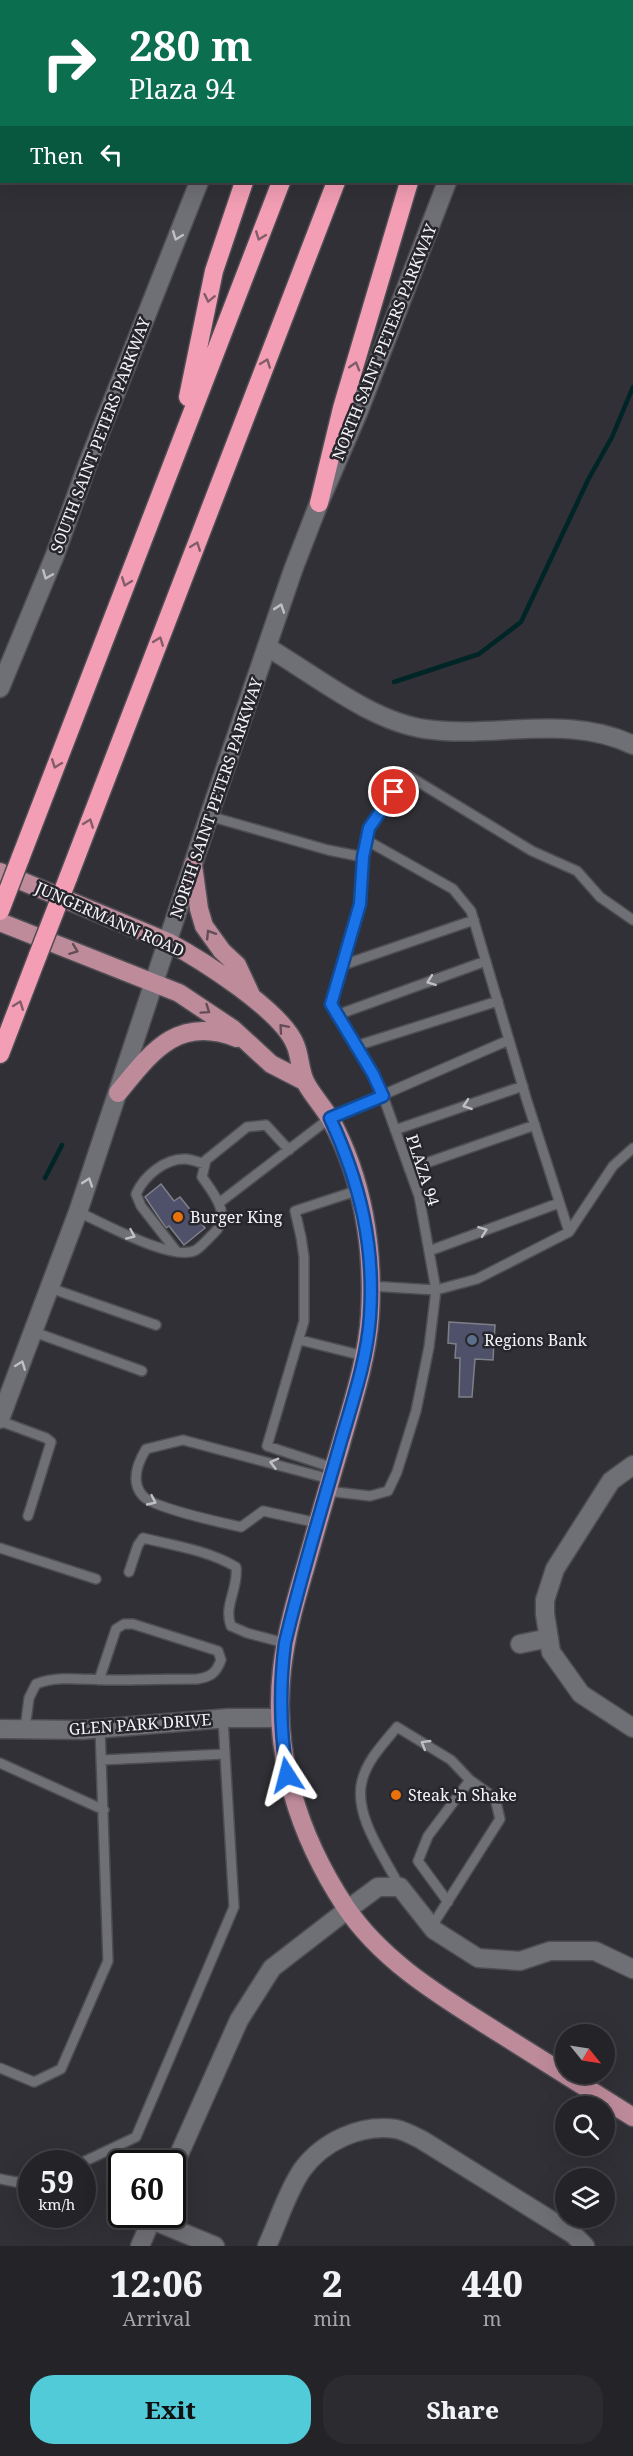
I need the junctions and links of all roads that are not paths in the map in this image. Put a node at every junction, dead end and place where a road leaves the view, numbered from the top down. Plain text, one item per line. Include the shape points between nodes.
1 (199, 183) edge
2 (244, 183) edge
3 (281, 183) edge
4 (336, 183) edge
5 (409, 183) edge
6 (447, 183) edge
7 (177, 449) junction
8 (319, 503) junction
9 (267, 647) junction
10 (0, 688) edge
11 (633, 745) edge
12 (209, 816) junction
13 (366, 840) junction
14 (363, 857) junction
15 (193, 865) junction
16 (0, 872) edge
17 (0, 911) edge
18 (474, 920) junction
19 (633, 920) edge
20 (0, 922) edge
21 (168, 942) junction
22 (486, 961) junction
23 (343, 965) junction
24 (154, 982) junction
25 (253, 999) junction
26 (498, 1000) junction
27 (337, 1015) junction
28 (509, 1041) junction
29 (248, 1042) junction
30 (356, 1046) junction
31 (0, 1054) edge
32 (304, 1081) junction
33 (523, 1086) junction
34 (118, 1093) junction
35 (383, 1096) junction
36 (330, 1118) junction
37 (535, 1125) junction
38 (395, 1130) junction
39 (633, 1148) edge
40 (289, 1150) junction
41 (206, 1164) junction
42 (409, 1169) junction
43 (359, 1190) junction
44 (219, 1203) junction
45 (560, 1203) junction
46 (78, 1212) junction
47 (569, 1232) junction
48 (429, 1251) junction
49 (177, 1252) junction
50 (370, 1286) junction
51 (50, 1288) junction
52 (436, 1290) junction
53 (156, 1325) dead end
54 (34, 1332) junction
55 (300, 1340) junction
56 (364, 1356) junction
57 (142, 1371) dead end
58 (0, 1420) edge
59 (633, 1465) edge
60 (330, 1479) junction
61 (28, 1516) dead end
62 (318, 1523) junction
63 (0, 1548) edge
64 (129, 1572) dead end
65 (96, 1579) dead end
66 (549, 1638) junction
67 (285, 1643) junction
68 (520, 1644) dead end
69 (99, 1680) junction
70 (223, 1718) junction
71 (280, 1718) junction
72 (100, 1728) junction
73 (633, 1728) edge
74 (0, 1729) edge
75 (25, 1729) junction
76 (225, 1755) junction
77 (102, 1760) junction
78 (0, 1763) edge
79 (470, 1780) junction
80 (104, 1810) junction
81 (400, 1887) junction
82 (448, 1902) junction
83 (348, 1910) junction
84 (432, 1926) junction
85 (633, 1969) edge
86 (0, 2068) edge
87 (633, 2117) edge
88 (181, 2150) edge
89 (96, 2156) edge
90 (0, 2180) edge
91 (18, 2182) edge
92 (148, 2228) edge
93 (177, 2228) edge
94 (140, 2246) edge
95 (215, 2246) edge
96 (267, 2246) edge
97 (585, 2246) edge

1 -> 10 street, SOUTH SAINT PETERS PARKWAY
2 -> 7 highway via 214,271
3 -> 7 highway
31 -> 4 highway, bridge
8 -> 5 highway via 342,408
6 - 8 street, NORTH SAINT PETERS PARKWAY
7 -> 17 highway, bridge
9 -> 8 street, NORTH SAINT PETERS PARKWAY
9 - 11 street via 390,720 424,729 464,731 585,729
9 - 12 street, NORTH SAINT PETERS PARKWAY
12 - 14 lane
12 - 15 street, NORTH SAINT PETERS PARKWAY
13 - 14 lane, PLAZA 94
13 - 18 lane via 453,889
13 - 19 lane, PLAZA 94 via 369,828 407,775 532,851 577,871 600,897
14 - 23 lane, PLAZA 94 via 360,904
15 - 21 street, NORTH SAINT PETERS PARKWAY
25 -> 15 main road via 237,965 204,926
16 - 21 main road, JUNGERMANN ROAD
18 - 22 lane
18 - 23 lane
20 -> 24 main road, JUNGERMANN ROAD
21 - 24 street, NORTH SAINT PETERS PARKWAY
21 - 25 main road, JUNGERMANN ROAD via 223,975
22 - 26 lane
22 -> 27 lane
23 - 27 lane, PLAZA 94 via 331,1004
24 -> 29 main road, JUNGERMANN ROAD via 207,1010
24 - 34 street, NORTH SAINT PETERS PARKWAY
32 -> 25 main road, JUNGERMANN ROAD via 295,1042
26 - 28 lane
26 - 30 lane
27 - 30 lane, PLAZA 94
28 - 33 lane
28 - 35 lane
29 - 32 main road, JUNGERMANN ROAD via 271,1064
29 - 34 main road via 222,1032 186,1032 155,1050
30 - 35 lane, PLAZA 94
32 - 36 main road, JUNGERMANN ROAD
33 - 37 lane
33 -> 38 lane
46 -> 34 street, NORTH SAINT PETERS PARKWAY
35 - 36 lane
35 - 38 lane, PLAZA 94
36 - 40 lane
36 - 43 main road, JUNGERMANN ROAD
37 - 42 lane
37 - 45 lane
38 - 42 lane, PLAZA 94
39 - 47 lane via 613,1166
40 - 41 lane via 266,1125 247,1127
40 - 44 lane
41 - 44 lane via 202,1177
41 - 49 lane via 185,1159 171,1162 148,1175 136,1194
42 - 48 lane, PLAZA 94 via 419,1196
43 - 50 main road, JUNGERMANN ROAD
43 - 55 lane via 295,1211 302,1236 305,1275
44 - 49 lane via 222,1221 217,1230 195,1250
45 - 47 lane
48 -> 45 lane
46 -> 49 lane
46 - 51 street, NORTH SAINT PETERS PARKWAY
47 - 52 lane via 477,1279
48 - 52 lane, PLAZA 94
50 - 52 lane
50 - 56 main road, JUNGERMANN ROAD
51 - 53 lane
51 - 54 street, NORTH SAINT PETERS PARKWAY
52 - 60 lane, PLAZA 94 via 416,1411 388,1491 370,1496
54 - 57 lane
58 -> 54 street, NORTH SAINT PETERS PARKWAY
55 - 56 lane
55 - 60 lane via 267,1446
56 - 60 main road, JUNGERMANN ROAD
58 - 61 lane via 51,1442
59 - 66 street via 611,1481 555,1569 545,1600
60 - 62 main road, JUNGERMANN ROAD
60 -> 62 lane via 183,1440 146,1449 138,1463 135,1482 143,1498 162,1506 241,1527 263,1511
62 - 67 main road, JUNGERMANN ROAD
63 - 65 lane
64 - 67 lane via 143,1538 228,1562 236,1567 237,1576 226,1615 231,1626
66 - 68 street
66 - 73 street via 551,1652 581,1694
67 - 71 main road, JUNGERMANN ROAD
69 - 69 lane via 197,1679 217,1672 221,1660 218,1651 203,1645 124,1624 116,1629
69 - 75 lane via 48,1679 36,1684 29,1698
70 - 71 street, GLEN PARK DRIVE
70 - 72 street, GLEN PARK DRIVE
70 - 76 lane
71 - 83 main road, JUNGERMANN ROAD via 294,1804 318,1860
72 - 75 street, GLEN PARK DRIVE
72 - 77 lane
74 - 75 street, GLEN PARK DRIVE
76 - 77 lane
76 - 89 lane via 234,1907 136,2137
77 - 80 lane
78 - 80 lane
79 -> 81 lane via 451,1760 397,1727 375,1754 362,1782 362,1813
79 - 82 lane via 429,1836 418,1862
79 - 82 lane via 495,1798 500,1819
80 - 86 lane via 108,1961 61,2069 34,2082
81 - 83 street via 378,1887
81 - 84 street
82 - 84 lane
83 - 87 main road, JUNGERMANN ROAD via 402,1968 435,1992
83 - 88 street via 272,1968 239,2020
84 - 85 street via 478,1958 520,1961 550,1951 595,1951
90 - 91 lane
92 - 94 street
93 - 95 street
96 - 97 street via 302,2170 323,2148 346,2135 373,2128 398,2130 422,2140 573,2234

